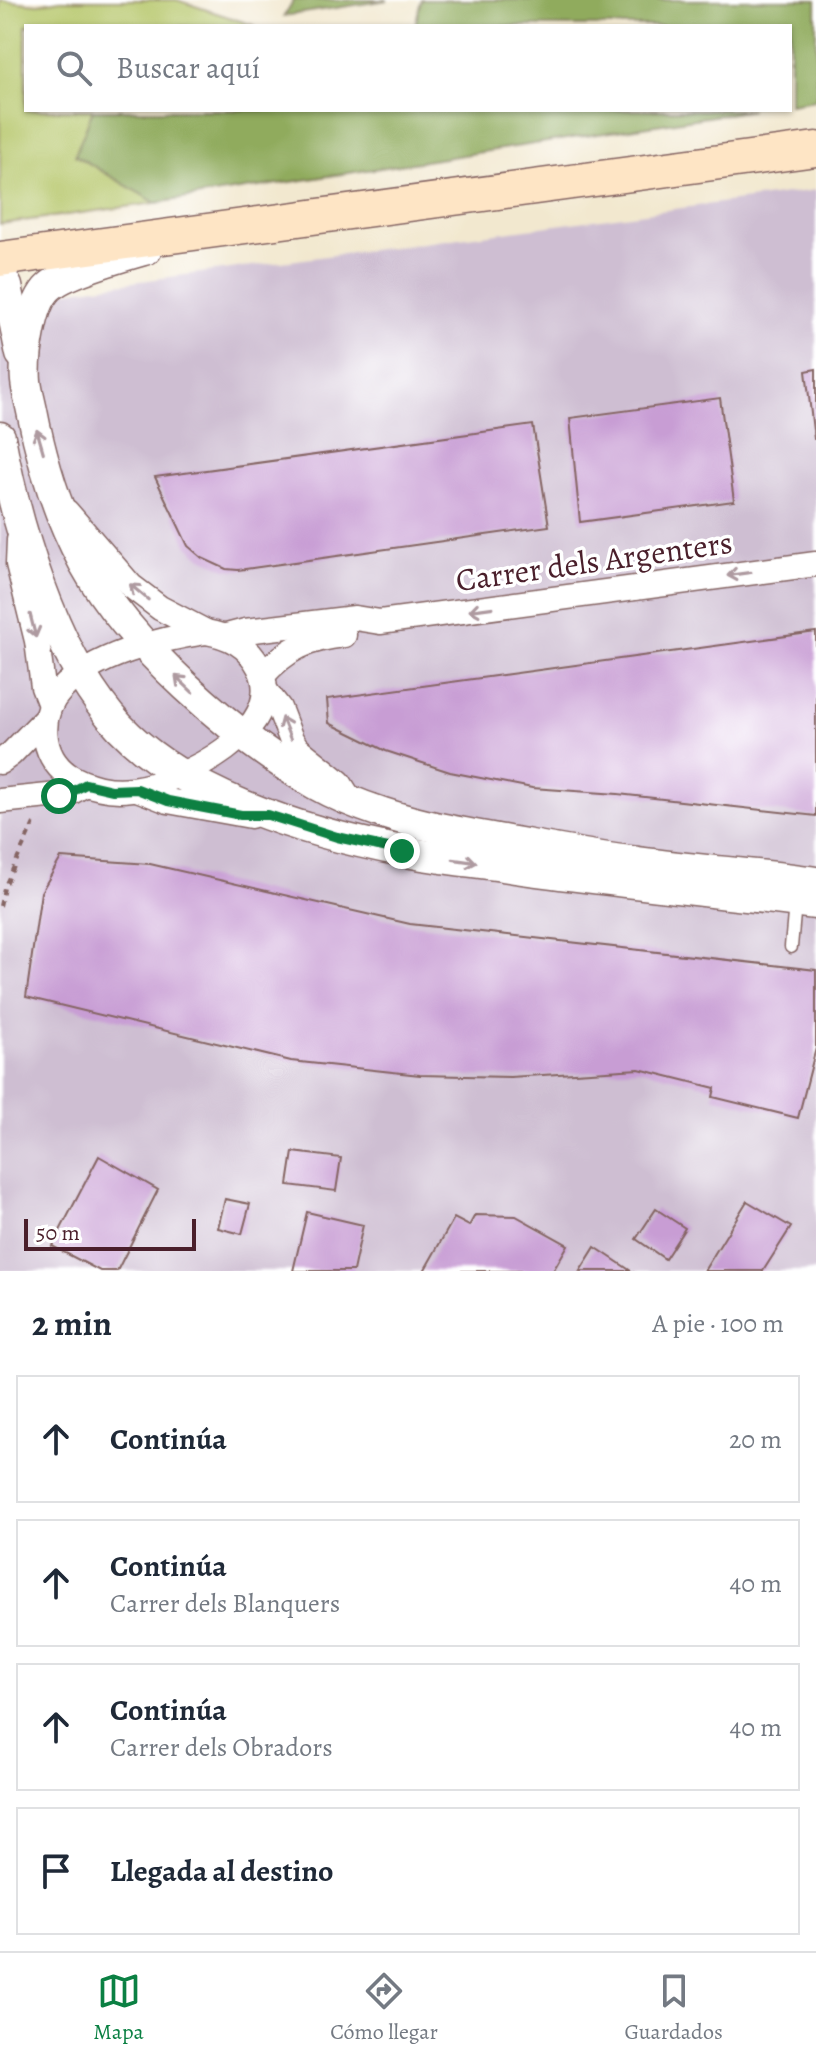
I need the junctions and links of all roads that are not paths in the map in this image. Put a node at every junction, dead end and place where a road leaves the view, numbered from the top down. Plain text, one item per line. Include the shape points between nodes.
1 (816, 149) edge
2 (194, 234) junction
3 (0, 259) edge
4 (0, 274) edge
5 (26, 380) junction
6 (0, 437) edge
7 (57, 499) junction
8 (19, 521) junction
9 (816, 564) edge
10 (380, 622) junction
11 (216, 634) junction
12 (146, 645) junction
13 (81, 674) junction
14 (264, 683) junction
15 (47, 712) junction
16 (244, 734) junction
17 (0, 762) edge
18 (182, 775) junction
19 (86, 784) junction
20 (137, 789) junction
21 (0, 801) edge
22 (351, 801) junction
23 (268, 815) junction
24 (592, 867) junction
25 (811, 895) edge
26 (791, 947) dead end

1 - 2 main road
2 - 3 main road
2 - 5 street via 49,286 35,309
4 - 5 street
7 -> 5 street
6 - 8 street
11 -> 7 street via 160,608 131,586
7 - 12 street via 85,564
8 - 13 street via 45,596
8 -> 15 street via 18,564
9 -> 10 street, Carrer dels Argenters
10 - 11 street, Carrer dels Argenters via 355,618
10 - 14 street, Carrer dels Argenters via 358,634 297,647 281,658
11 - 12 street, Carrer dels Argenters
11 - 14 street via 247,651
12 - 13 street, Carrer dels Argenters
16 -> 12 street via 195,695
13 - 15 street, Carrer dels Argenters via 63,688
13 - 18 street via 124,731
14 - 16 street via 261,710
22 -> 14 street via 339,782 297,748
15 - 17 street, Carrer dels Argenters
15 - 19 street via 51,754 68,775
16 - 18 street
16 - 22 street via 314,783
18 - 20 street
18 - 23 street
19 - 20 street
19 - 21 street via 68,794
20 - 23 street via 182,804
22 - 24 street
23 -> 24 street via 402,851
24 - 25 street
25 - 26 lane

